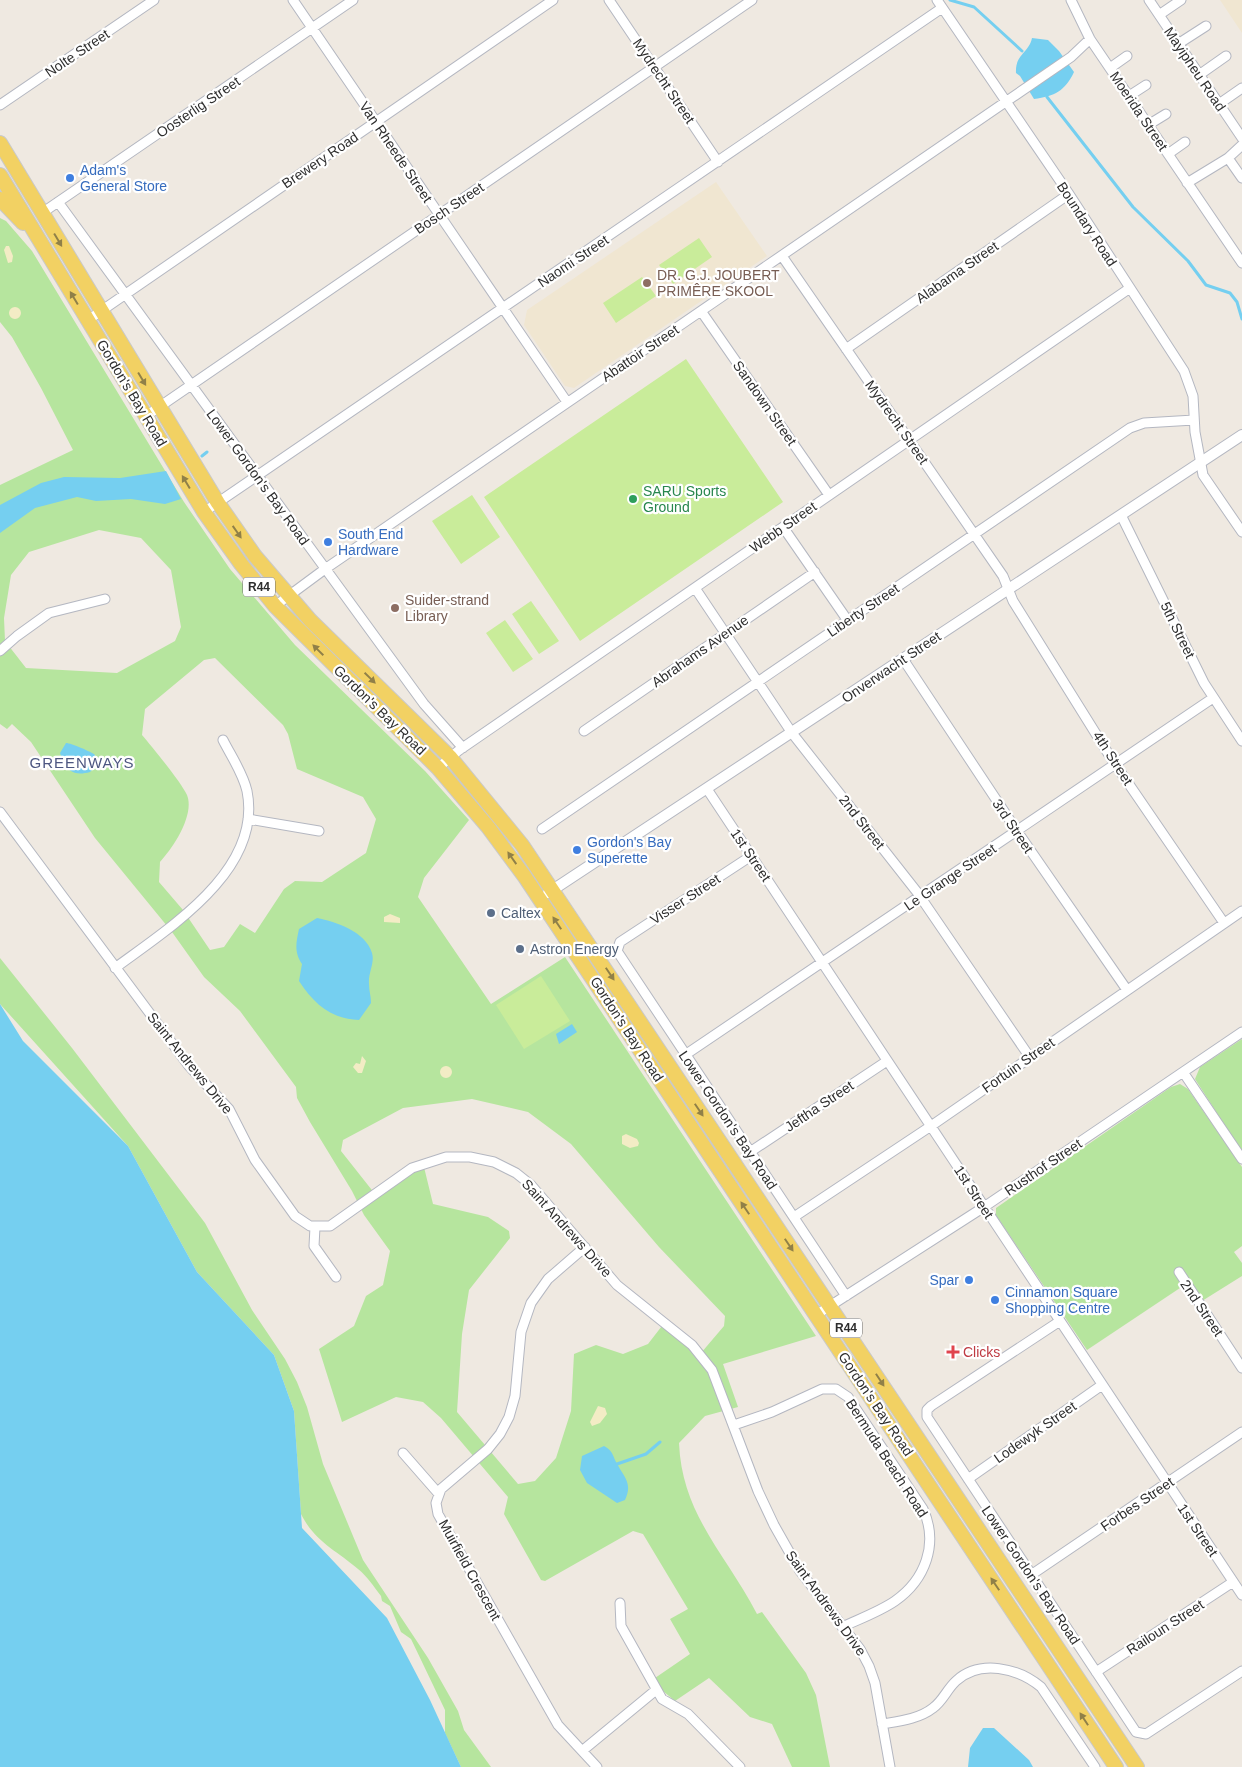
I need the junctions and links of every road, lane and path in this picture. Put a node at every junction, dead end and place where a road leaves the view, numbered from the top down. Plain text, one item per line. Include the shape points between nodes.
1 (154, 0) edge
2 (293, 0) edge
3 (353, 0) edge
4 (553, 0) edge
5 (609, 0) edge
6 (752, 0) edge
7 (937, 0) edge
8 (1071, 0) edge
9 (1149, 0) edge
10 (1181, 0) edge
11 (942, 8) junction
12 (1159, 15) junction
13 (1206, 26) dead end
14 (312, 28) junction
15 (1090, 39) junction
16 (1178, 44) junction
17 (1127, 56) dead end
18 (1226, 56) dead end
19 (655, 67) junction
20 (1110, 68) junction
21 (1199, 75) junction
22 (1146, 85) dead end
23 (1242, 88) edge
24 (1129, 96) junction
25 (1006, 102) junction
26 (1219, 104) junction
27 (0, 105) edge
28 (1166, 114) dead end
29 (376, 122) junction
30 (1148, 125) junction
31 (1242, 138) edge
32 (1186, 142) dead end
33 (1242, 145) edge
34 (2, 150) edge
35 (1168, 154) junction
36 (1228, 158) junction
37 (718, 162) junction
38 (0, 175) edge
39 (1242, 178) edge
40 (1188, 183) junction
41 (1069, 194) junction
42 (0, 198) edge
43 (58, 202) junction
44 (42, 213) junction
45 (439, 215) junction
46 (35, 233) junction
47 (782, 256) junction
48 (1242, 263) edge
49 (1130, 288) junction
50 (124, 294) junction
51 (503, 308) junction
52 (101, 311) junction
53 (702, 311) junction
54 (88, 320) junction
55 (846, 349) junction
56 (190, 385) junction
57 (567, 402) junction
58 (159, 407) junction
59 (146, 416) junction
60 (1194, 420) junction
61 (1242, 435) edge
62 (909, 440) junction
63 (1202, 462) junction
64 (258, 476) junction
65 (829, 495) junction
66 (218, 503) junction
67 (204, 512) junction
68 (1121, 516) junction
69 (784, 527) junction
70 (1242, 532) edge
71 (974, 534) junction
72 (325, 569) junction
73 (815, 572) junction
74 (695, 588) junction
75 (1008, 590) junction
76 (288, 595) junction
77 (105, 599) dead end
78 (275, 606) junction
79 (848, 621) junction
80 (726, 633) junction
81 (0, 651) edge
82 (903, 659) junction
83 (759, 681) junction
84 (1213, 698) junction
85 (584, 731) dead end
86 (792, 733) junction
87 (223, 740) dead end
88 (1242, 741) edge
89 (463, 748) junction
90 (450, 757) junction
91 (1116, 764) junction
92 (438, 768) junction
93 (707, 789) junction
94 (0, 812) edge
95 (248, 820) junction
96 (542, 829) dead end
97 (319, 831) dead end
98 (1017, 831) junction
99 (751, 856) junction
100 (553, 890) junction
101 (540, 898) junction
102 (920, 898) junction
103 (1242, 911) edge
104 (1224, 923) junction
105 (620, 942) joint
106 (823, 964) junction
107 (115, 968) junction
108 (1127, 990) junction
109 (1242, 1032) edge
110 (648, 1033) junction
111 (635, 1042) junction
112 (685, 1055) junction
113 (1029, 1056) junction
114 (888, 1061) junction
115 (1183, 1072) junction
116 (931, 1126) junction
117 (750, 1152) junction
118 (1242, 1159) edge
119 (984, 1207) junction
120 (794, 1217) junction
121 (314, 1227) junction
122 (585, 1247) junction
123 (1178, 1272) dead end
124 (336, 1277) dead end
125 (846, 1296) junction
126 (831, 1306) junction
127 (816, 1315) junction
128 (1060, 1321) junction
129 (1242, 1368) edge
130 (1102, 1385) junction
131 (734, 1425) junction
132 (1242, 1432) edge
133 (403, 1453) dead end
134 (968, 1479) junction
135 (1168, 1483) junction
136 (438, 1493) junction
137 (1031, 1575) junction
138 (1233, 1582) junction
139 (1242, 1595) edge
140 (620, 1603) dead end
141 (842, 1627) junction
142 (1242, 1670) edge
143 (1096, 1672) junction
144 (656, 1690) junction
145 (882, 1724) junction
146 (582, 1751) junction
147 (597, 1767) edge
148 (740, 1767) edge
149 (890, 1767) edge
150 (1095, 1767) edge
151 (1116, 1767) edge
152 (1137, 1767) edge

1 - 27 street, Nolte Street
2 - 14 street, Van Rheede Street
3 - 14 street, Oosterlig Street
4 - 29 street, Brewery Road
5 - 19 street, Mydrecht Street
6 - 19 street, Bosch Street
7 - 11 street, Boundary Road
8 - 15 street, Moerida Street
9 - 12 street, Mayipheu Road
10 - 12 street
11 - 25 street, Boundary Road
11 - 37 street, Naomi Street
12 - 16 street, Mayipheu Road
13 - 16 street
14 - 29 street, Van Rheede Street
14 - 43 street, Oosterlig Street
15 - 20 street, Moerida Street
15 - 25 street, Abattoir Street via 1068,59
16 - 21 street, Mayipheu Road
17 - 20 street
18 - 21 street
19 - 37 street, Mydrecht Street
19 - 45 street, Bosch Street
20 - 24 street, Moerida Street
21 - 26 street, Mayipheu Road
22 - 24 street
23 - 26 street
24 - 30 street, Moerida Street
25 - 41 street, Boundary Road
25 - 47 street, Abattoir Street
26 - 31 street, Mayipheu Road
28 - 30 street
29 - 45 street, Van Rheede Street
29 - 50 street, Brewery Road
30 - 35 street, Moerida Street
32 - 35 street
33 - 36 street
34 - 44 main road, Gordon's Bay Road / R44
35 - 40 street, Moerida Street
36 - 39 street
36 - 40 street
37 - 51 street, Naomi Street
38 - 46 main road, Gordon's Bay Road / R44
40 - 48 street, Moerida Street
41 - 49 street, Boundary Road
41 - 55 street, Alabama Street
42 - 46 main road
43 - 44 street, Oosterlig Street
43 - 50 street, Lower Gordon's Bay Road
44 -> 52 main road, Gordon's Bay Road / R44
45 - 51 street, Van Rheede Street
45 - 56 street, Bosch Street
54 -> 46 main road, Gordon's Bay Road / R44
47 - 53 street, Abattoir Street
47 - 55 street, Mydrecht Street
49 - 60 street, Boundary Road via 1184,371 1193,396
49 - 62 street, Webb Street
50 - 52 street, Brewery Road
50 - 56 street, Lower Gordon's Bay Road
51 - 57 street, Van Rheede Street
51 - 64 street, Naomi Street
52 - 54 street, Brewery Road
52 -> 58 main road, Gordon's Bay Road / R44
53 - 57 street, Abattoir Street
53 - 65 street, Sandown Street
54 - 59 main road, Gordon's Bay Road / R44
55 - 62 street, Mydrecht Street
56 - 58 street, Bosch Street
56 - 64 street, Lower Gordon's Bay Road
57 - 72 street, Abattoir Street
58 - 59 street, Bosch Street
58 - 66 main road, Gordon's Bay Road / R44
67 -> 59 main road, Gordon's Bay Road / R44
60 - 63 street, Boundary Road
60 - 71 street, Liberty Street via 1144,423 1130,428
61 - 63 street, Onverwacht Street
62 - 65 street, Webb Street
62 - 71 street, Mydrecht Street
63 - 68 street, Onverwacht Street
63 - 70 street, Boundary Road via 1203,475
64 - 66 street, Naomi Street
64 - 72 street, Lower Gordon's Bay Road
65 - 69 street, Webb Street
66 - 67 street, Naomi Street
66 -> 76 main road, Gordon's Bay Road / R44 via 249,549
67 - 78 main road, Gordon's Bay Road / R44
68 - 75 street, Onverwacht Street
68 - 84 street, 5th Street
69 - 73 street
69 - 74 street, Webb Street
71 - 75 street, Mydrecht Street via 1003,576
71 - 79 street, Liberty Street
72 - 76 street, Abattoir Street
72 - 89 street, Lower Gordon's Bay Road via 424,704
73 - 79 street
73 - 80 street, Abrahams Avenue
74 - 80 street, 2nd Street
74 - 89 street, Webb Street
75 - 82 street, Onverwacht Street
75 - 91 street, 4th Street
76 - 78 street, Abattoir Street
76 -> 90 main road, Gordon's Bay Road / R44
77 - 81 street via 48,613
92 -> 78 main road, Gordon's Bay Road / R44
79 - 83 street, Liberty Street
80 - 83 street, 2nd Street
80 - 85 street, Abrahams Avenue
82 - 86 street, Onverwacht Street
82 - 98 street, 3rd Street
83 - 86 street, 2nd Street
83 - 96 street, Liberty Street
84 - 88 street, 5th Street
84 - 91 street, Le Grange Street
86 - 93 street, Onverwacht Street
86 - 102 street, 2nd Street
87 - 95 street via 245,783
89 - 90 street, Webb Street
90 - 92 street, Webb Street
90 - 100 main road, Gordon's Bay Road / R44 via 507,824
91 - 98 street, Le Grange Street
91 - 104 street, 4th Street
101 -> 92 main road, Gordon's Bay Road / R44 via 488,827
93 - 99 street, 1st Street
93 - 100 street, Onverwacht Street
94 - 107 street, Saint Andrews Drive
95 - 97 street
95 - 107 street via 238,852 217,885 170,927
98 - 102 street, Le Grange Street
98 - 108 street, 3rd Street
99 - 105 street, Visser Street
99 - 106 street, 1st Street
100 - 101 street, Onverwacht Street
100 -> 110 main road, Gordon's Bay Road / R44
111 -> 101 main road, Gordon's Bay Road / R44
102 - 106 street, Le Grange Street
102 - 113 street, 2nd Street
103 - 104 street, Fortuin Street
104 - 108 street, Fortuin Street
105 - 112 street, Lower Gordon's Bay Road via 616,948 618,955
106 - 112 street, Le Grange Street
106 - 114 street, 1st Street
107 - 121 street, Saint Andrews Drive via 189,1066 229,1109 255,1160 295,1216
108 - 113 street, Fortuin Street
109 - 115 street, Rusthof Street
110 - 111 main road
110 -> 126 main road, Gordon's Bay Road / R44
127 -> 111 main road, Gordon's Bay Road / R44
112 - 117 street, Lower Gordon's Bay Road
113 - 116 street, Fortuin Street
114 - 116 street, 1st Street
114 - 117 street, Jeftha Street
115 - 118 street
115 - 119 street, Rusthof Street
116 - 119 street, 1st Street
116 - 120 street, Fortuin Street
117 - 120 street, Lower Gordon's Bay Road
119 - 125 street, Rusthof Street
119 - 128 street, 1st Street
120 - 125 street, Lower Gordon's Bay Road
121 - 122 street, Saint Andrews Drive via 334,1224 423,1163 446,1157 470,1157 502,1165 524,1178
121 - 124 street via 314,1246
122 - 131 street, Saint Andrews Drive via 617,1284 700,1353 716,1378
122 - 136 street via 548,1279 530,1303 521,1332 515,1396 505,1426 488,1448
123 - 129 street, 2nd Street
125 - 126 street, Rusthof Street
126 - 127 street, Rusthof Street
126 -> 152 main road, Gordon's Bay Road / R44
151 -> 127 main road, Gordon's Bay Road / R44
128 - 130 street, 1st Street
128 - 134 street, Lower Gordon's Bay Road via 926,1412 928,1420
130 - 134 street, Lodewyk Street
130 - 135 street, 1st Street
131 - 141 street, Saint Andrews Drive via 774,1525 800,1571
131 - 141 street, Bermuda Beach Road via 822,1389 840,1391 848,1397 923,1510 931,1543 919,1575 894,1602
132 - 135 street, Forbes Street
133 - 136 street
134 - 137 street, Lower Gordon's Bay Road
135 - 137 street, Forbes Street
135 - 138 street, 1st Street
136 - 146 street, Muirfield Crescent via 438,1514 552,1714
137 - 143 street, Lower Gordon's Bay Road
138 - 139 street, 1st Street
138 - 143 street, Railoun Street
140 - 144 street via 621,1626
141 - 145 street, Saint Andrews Drive via 870,1666
142 - 143 street, Lower Gordon's Bay Road via 1148,1733 1140,1734 1134,1730
144 - 146 street
144 - 148 street via 662,1699 688,1714
145 - 149 street, Saint Andrews Drive
145 - 150 street via 926,1713 956,1681 967,1674 981,1670 1014,1671 1041,1687
146 - 147 street, Muirfield Crescent

